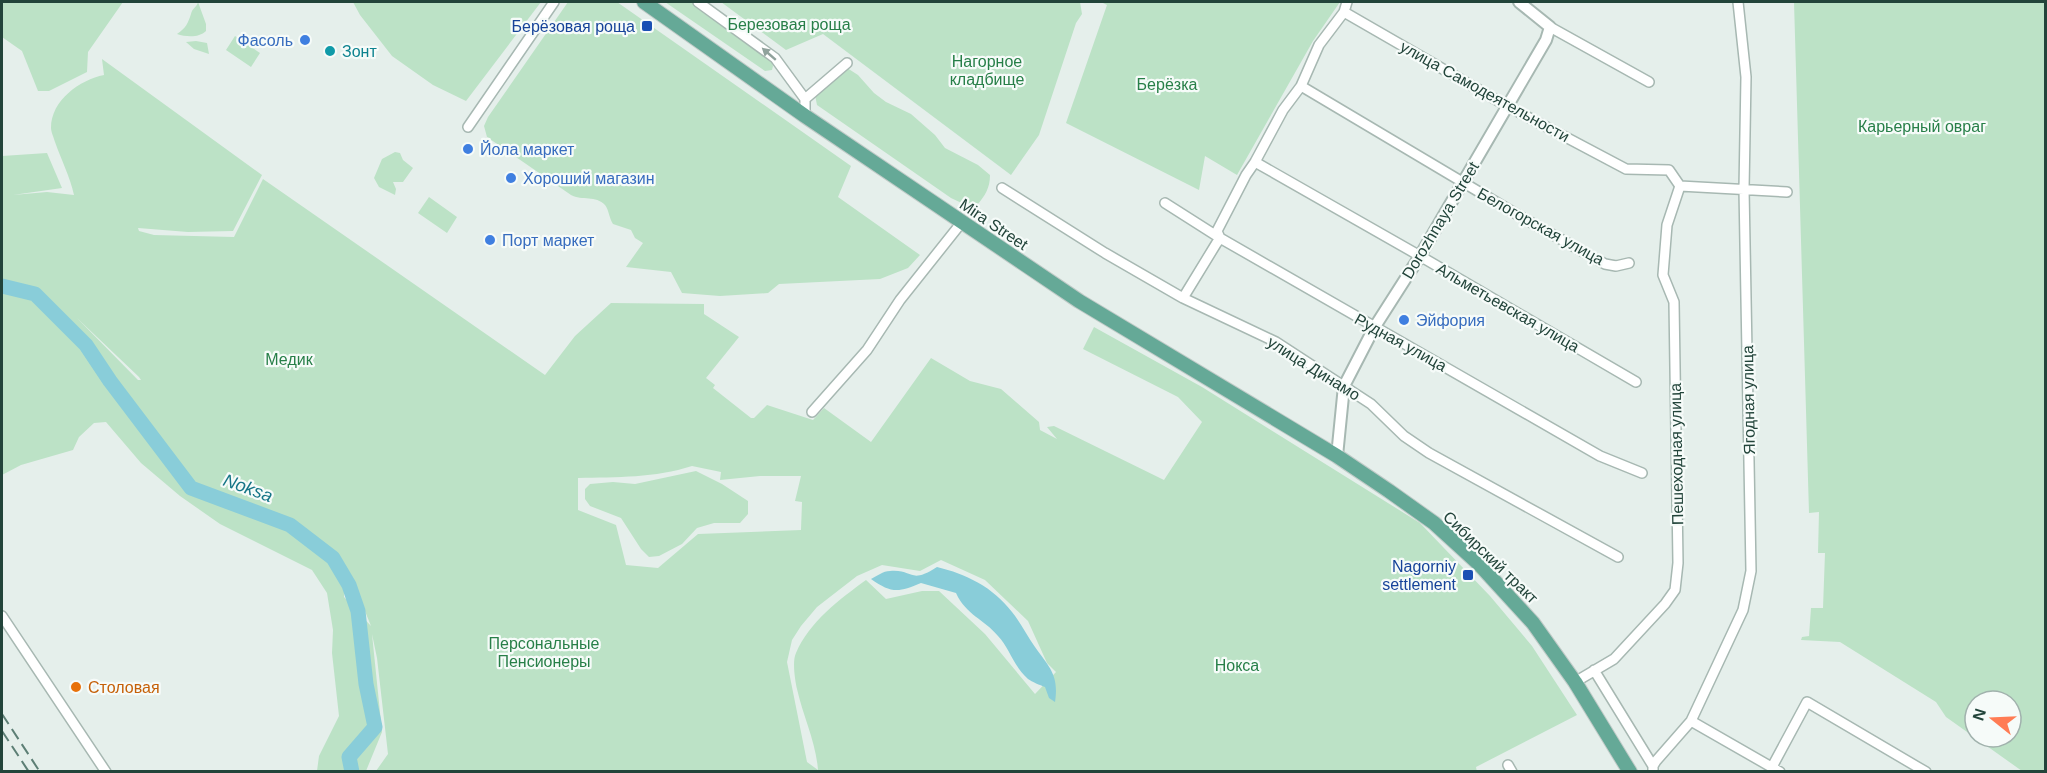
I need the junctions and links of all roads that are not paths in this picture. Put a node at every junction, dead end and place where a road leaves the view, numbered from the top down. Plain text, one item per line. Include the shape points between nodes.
1 (554, 2) edge
2 (644, 2) edge
3 (699, 2) edge
4 (1347, 2) edge
5 (1520, 2) edge
6 (1738, 2) edge
7 (1344, 12) junction
8 (1550, 27) junction
9 (847, 63) dead end
10 (1649, 82) dead end
11 (1301, 86) junction
12 (805, 99) junction
13 (1507, 106) junction
14 (805, 116) junction
15 (468, 127) dead end
16 (1255, 162) junction
17 (1464, 182) junction
18 (1680, 186) junction
19 (1002, 188) dead end
20 (1744, 189) junction
21 (1787, 192) dead end
22 (1165, 203) dead end
23 (962, 222) junction
24 (1220, 238) junction
25 (1420, 255) junction
26 (1629, 263) dead end
27 (1183, 298) junction
28 (1374, 328) junction
29 (1636, 382) dead end
30 (1344, 386) junction
31 (812, 412) dead end
32 (1337, 456) junction
33 (1642, 473) dead end
34 (1618, 557) dead end
35 (2, 616) edge
36 (1594, 670) junction
37 (1575, 682) junction
38 (1691, 721) junction
39 (1653, 769) edge
40 (1776, 769) edge
41 (106, 771) edge
42 (1630, 771) edge
43 (1926, 771) edge

1 - 15 street
2 - 14 main road, Mira Street
12 -> 3 street via 775,58
4 - 7 street
5 - 8 street
6 - 20 street, Ягодная улица via 1746,77
7 - 11 street via 1319,45
7 - 13 street, улица Самодеятельности
8 - 10 street
8 - 13 street, Dorozhnaya Street
9 - 12 street
11 - 16 street
11 - 17 street, Белогорская улица
12 - 14 street
13 - 17 street, Dorozhnaya Street
13 - 18 street, улица Самодеятельности via 1626,169 1669,171
14 - 23 main road, Mira Street
16 - 24 street via 1217,231
16 - 25 street, Альметьевская улица
17 - 25 street, Dorozhnaya Street
17 - 26 street, Белогорская улица via 1605,264
18 - 20 street
18 - 36 street, Пешеходная улица via 1667,225 1663,274 1674,302 1678,563 1675,590 1614,659
19 - 27 street, улица Динамо
20 - 21 street
20 - 38 street, Ягодная улица via 1751,571 1743,610
22 - 24 street, Рудная улица
23 - 31 street via 900,300 867,350
23 - 32 main road, Mira Street via 1079,301
24 - 27 street
24 - 28 street, Рудная улица
25 - 28 street, Dorozhnaya Street
25 - 29 street, Альметьевская улица
27 - 30 street, улица Динамо via 1276,342
28 - 30 street, Dorozhnaya Street
28 - 33 street, Рудная улица via 1600,456
30 - 32 street, Dorozhnaya Street
30 - 34 street, улица Динамо via 1428,453
32 - 37 main road, Сибирский тракт via 1434,523 1479,564 1533,623
35 - 41 street
36 - 37 street, Пешеходная улица
36 - 39 street
37 - 42 main road, Сибирский тракт
38 - 39 street, Ягодная улица
38 - 40 street
40 - 43 street via 1807,702

